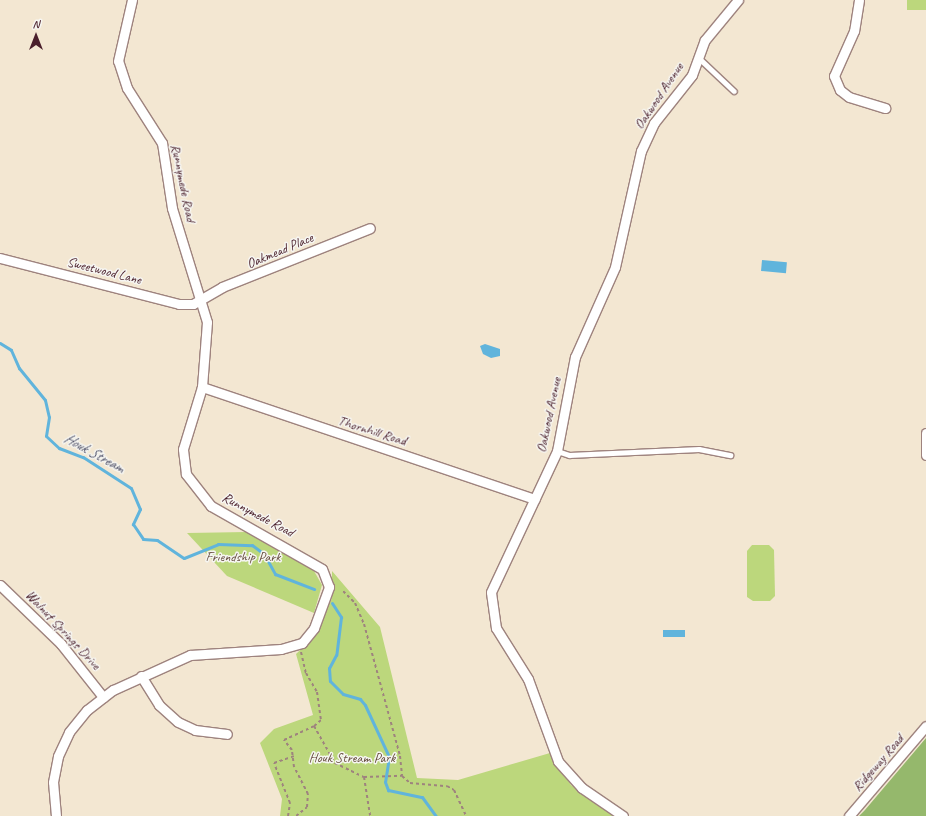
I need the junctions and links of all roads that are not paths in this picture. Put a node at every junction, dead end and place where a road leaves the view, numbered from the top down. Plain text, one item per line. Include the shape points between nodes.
1 (132, 0) edge
2 (738, 0) edge
3 (859, 0) edge
4 (699, 58) junction
5 (734, 92) dead end
6 (885, 108) dead end
7 (370, 228) dead end
8 (0, 258) edge
9 (202, 301) junction
10 (202, 387) junction
11 (926, 433) edge
12 (557, 451) junction
13 (730, 455) dead end
14 (926, 455) edge
15 (535, 499) junction
16 (0, 585) edge
17 (141, 676) junction
18 (103, 697) junction
19 (926, 726) edge
20 (227, 734) dead end
21 (56, 816) edge
22 (623, 816) edge
23 (849, 816) edge

1 - 9 street, Runnymede Road via 122,33 119,64 127,88 162,143 172,208
2 - 4 street, Oakwood Avenue via 705,40
3 - 6 street via 854,32 834,76 840,90 853,100
4 - 5 lane
4 - 12 street, Oakwood Avenue via 692,75 654,123 641,151 615,267 575,357
7 - 9 street, Oakmead Place via 222,287
8 - 9 street, Sweetwood Lane via 179,304
9 - 10 street, Runnymede Road via 208,329
10 - 15 street, Thornhill Road
10 - 17 street, Runnymede Road via 183,449 184,468 193,487 221,512 307,558 322,569 329,581 327,598 314,628 297,645 281,649 190,655
11 - 14 street
12 - 13 lane via 569,455 699,449
12 - 15 street, Oakwood Avenue
15 - 22 street, Oakwood Avenue via 494,578 491,592 493,620 528,679 558,761 582,788
16 - 18 street, Walnut Springs Drive via 61,644
17 - 18 street
17 - 20 street via 159,705 178,722 195,730
18 - 21 street via 77,721 58,756 53,782
19 - 23 street, Ridgeway Road

